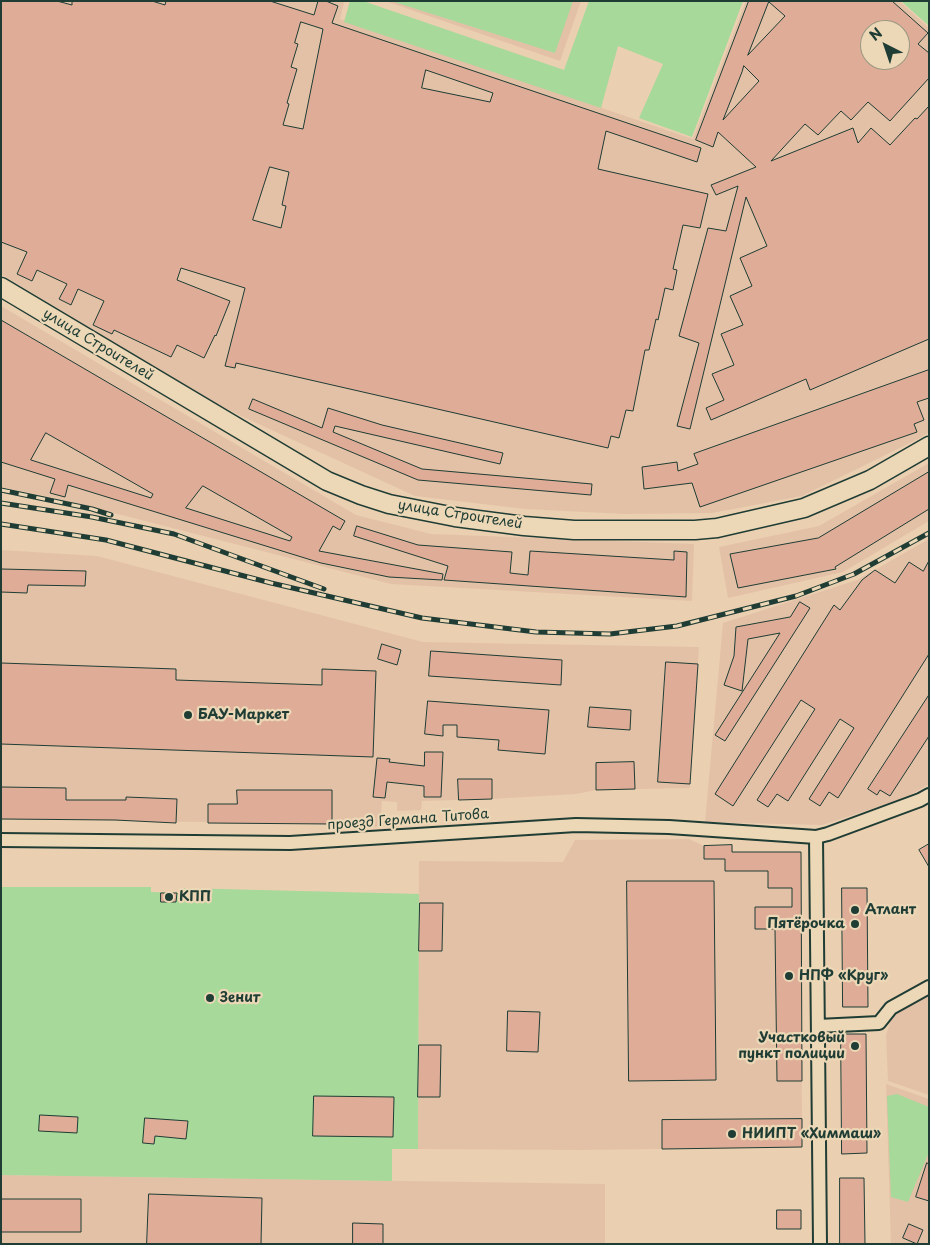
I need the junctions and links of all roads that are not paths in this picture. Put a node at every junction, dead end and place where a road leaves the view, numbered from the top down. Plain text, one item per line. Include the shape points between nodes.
1 (1, 287) edge
2 (929, 446) edge
3 (929, 795) edge
4 (816, 837) junction
5 (1, 840) edge
6 (929, 988) edge
7 (818, 1026) junction
8 (820, 1244) edge

1 - 2 main road, улица Строителей via 327,481 389,504 455,518 574,530 716,528 804,508 870,480
3 - 4 street
4 - 5 street, проезд Германа Титова via 669,827 576,825 290,843
4 - 7 street
6 - 7 street via 891,1008 879,1023
7 - 8 street

